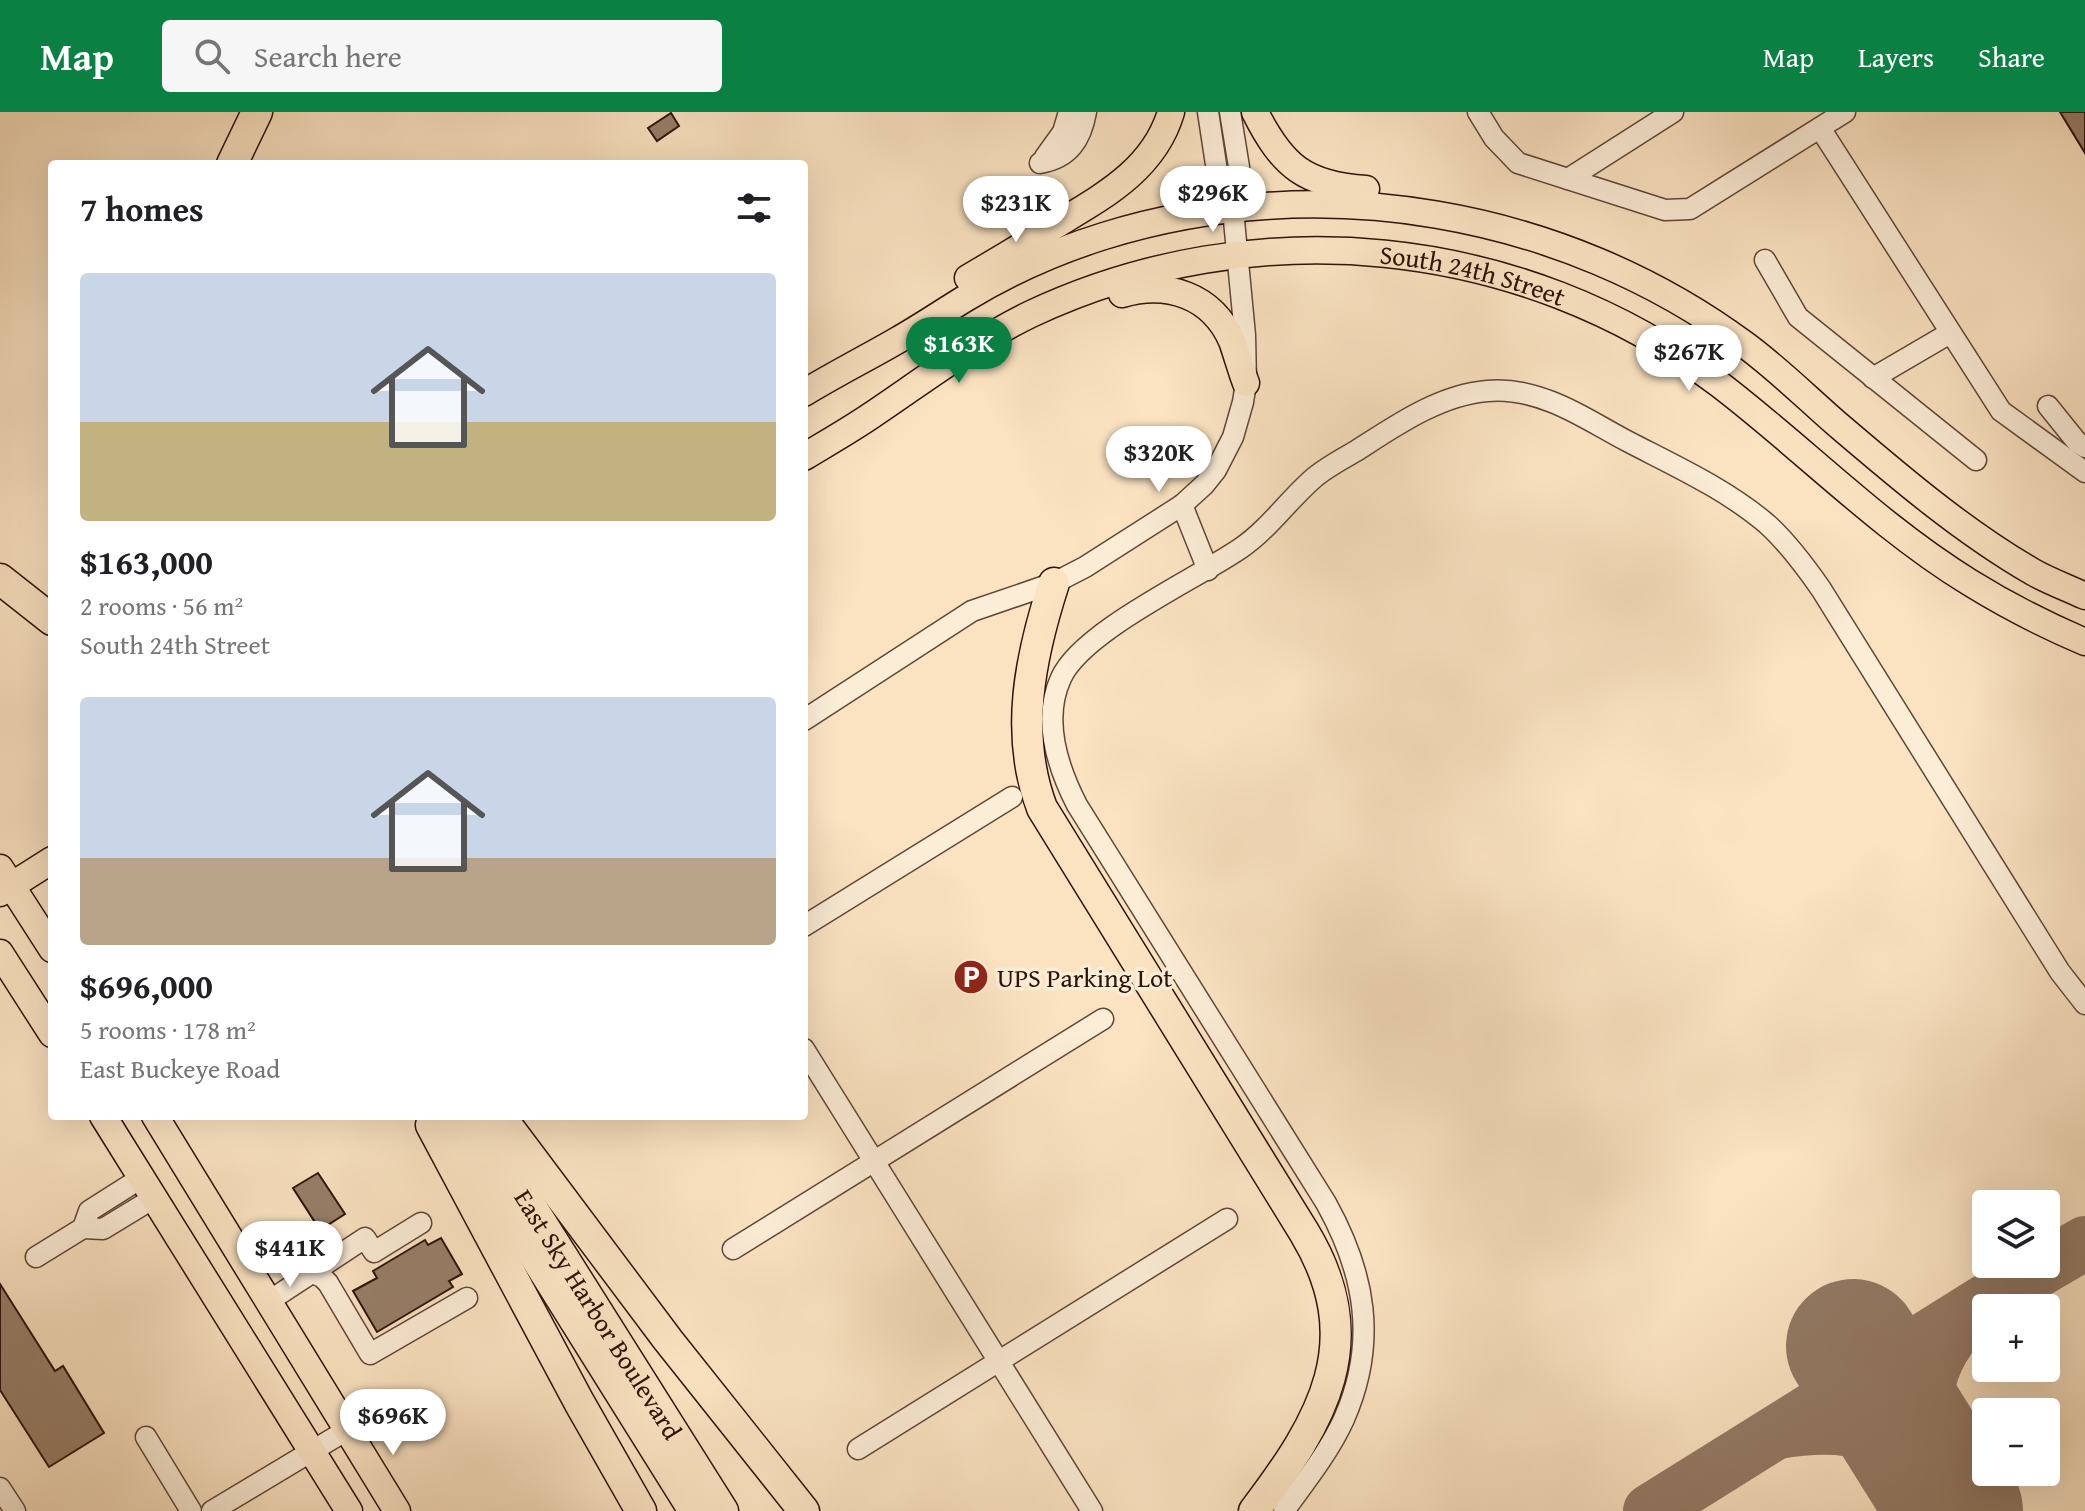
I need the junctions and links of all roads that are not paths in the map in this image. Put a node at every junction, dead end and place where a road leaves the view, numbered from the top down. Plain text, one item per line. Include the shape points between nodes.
1 (257, 112) edge
2 (1086, 112) edge
3 (1171, 112) edge
4 (1208, 112) edge
5 (1230, 112) edge
6 (1255, 112) edge
7 (1478, 112) edge
8 (1673, 112) edge
9 (1845, 112) edge
10 (1064, 116) edge
11 (1820, 128) junction
12 (234, 160) edge
13 (1568, 179) junction
14 (1233, 210) junction
15 (1528, 236) junction
16 (1237, 255) junction
17 (1765, 260) dead end
18 (1950, 333) junction
19 (834, 374) junction
20 (1873, 378) junction
21 (1246, 383) junction
22 (808, 390) edge
23 (2048, 406) dead end
24 (868, 418) junction
25 (2085, 447) edge
26 (808, 455) edge
27 (1976, 460) dead end
28 (2085, 472) edge
29 (1182, 505) junction
30 (1208, 570) junction
31 (0, 579) edge
32 (1054, 583) junction
33 (2085, 596) edge
34 (48, 617) edge
35 (2085, 642) edge
36 (808, 717) edge
37 (1012, 797) dead end
38 (48, 862) edge
39 (4, 882) edge
40 (808, 924) edge
41 (48, 935) edge
42 (0, 955) edge
43 (2085, 1004) edge
44 (1103, 1019) dead end
45 (48, 1028) edge
46 (808, 1055) edge
47 (105, 1120) edge
48 (157, 1120) edge
49 (428, 1120) edge
50 (450, 1120) edge
51 (477, 1120) edge
52 (503, 1120) edge
53 (874, 1161) junction
54 (147, 1188) junction
55 (1227, 1219) dead end
56 (421, 1223) dead end
57 (733, 1249) dead end
58 (36, 1257) dead end
59 (313, 1273) junction
60 (467, 1298) dead end
61 (269, 1301) junction
62 (232, 1324) junction
63 (998, 1361) junction
64 (347, 1430) junction
65 (146, 1437) dead end
66 (858, 1449) dead end
67 (312, 1451) junction
68 (0, 1488) edge
69 (15, 1511) edge
70 (191, 1511) edge
71 (212, 1511) edge
72 (349, 1511) edge
73 (397, 1511) edge
74 (641, 1511) edge
75 (694, 1511) edge
76 (723, 1511) edge
77 (804, 1511) edge
78 (1092, 1511) edge
79 (1254, 1511) edge
80 (1284, 1511) edge

1 - 12 highway
2 - 10 street via 1080,138 1053,161 1040,163 1051,153
3 - 19 main road via 1149,156 1123,182 890,327
4 - 14 street via 1217,171
5 - 14 street via 1239,167
6 - 15 main road via 1276,150 1309,177 1345,188 1481,206
7 - 13 street via 1518,163
8 - 13 street
9 - 11 street
11 - 13 street via 1690,209 1665,210
11 - 18 street
14 - 15 main road, South 24th Street via 1299,204 1380,206
14 - 16 street
14 - 19 main road, South 24th Street via 1144,225 1032,264
15 - 33 main road, South 24th Street via 1611,268 1705,318 1744,344 1960,523 2033,572
16 - 21 street
16 - 24 main road, South 24th Street via 1150,270 1042,309 952,360
16 - 35 main road, South 24th Street via 1315,250 1444,261 1537,288 1619,320 1720,385 1966,581
17 - 20 street via 1798,317
18 - 20 street
18 - 28 street via 2001,411
19 - 22 main road, South 24th Street
20 - 27 street
21 - 24 main road via 1231,339 1213,314 1176,291 1149,288 1054,321
21 - 29 street via 1224,456
23 - 25 street
24 - 26 main road, South 24th Street
29 - 30 street
29 - 32 street
30 - 43 street via 1254,539 1317,475 1428,408 1489,391 1521,392 1552,402 1739,503 1799,558
30 - 80 street via 1114,625 1071,663 1057,692 1053,731 1059,768 1077,805 1326,1203 1357,1272 1363,1322 1353,1394 1338,1430
31 - 34 highway
32 - 36 street via 972,611
32 - 79 highway via 1038,632 1028,710 1027,753 1042,808 1304,1232 1331,1288 1335,1348 1328,1387 1313,1424
37 - 40 street
38 - 39 main road
39 - 41 main road
41 - 42 main road
42 - 45 main road
44 - 53 street
46 - 53 street
47 - 54 main road
48 - 61 main road
49 - 74 highway
50 - 75 highway, East Sky Harbor Boulevard
51 - 76 highway, East Sky Harbor Boulevard
52 - 77 highway
53 - 57 street
53 - 63 street
54 - 58 street via 89,1211 83,1228
54 - 62 main road
55 - 63 street
56 - 59 street via 374,1252 365,1238
59 - 60 street via 328,1283 370,1354
59 - 61 street
61 - 62 main road
61 - 64 main road
62 - 67 main road
63 - 66 street
63 - 78 street
64 - 67 street
64 - 73 main road
65 - 70 street
67 - 71 street
67 - 72 main road
68 - 69 street

